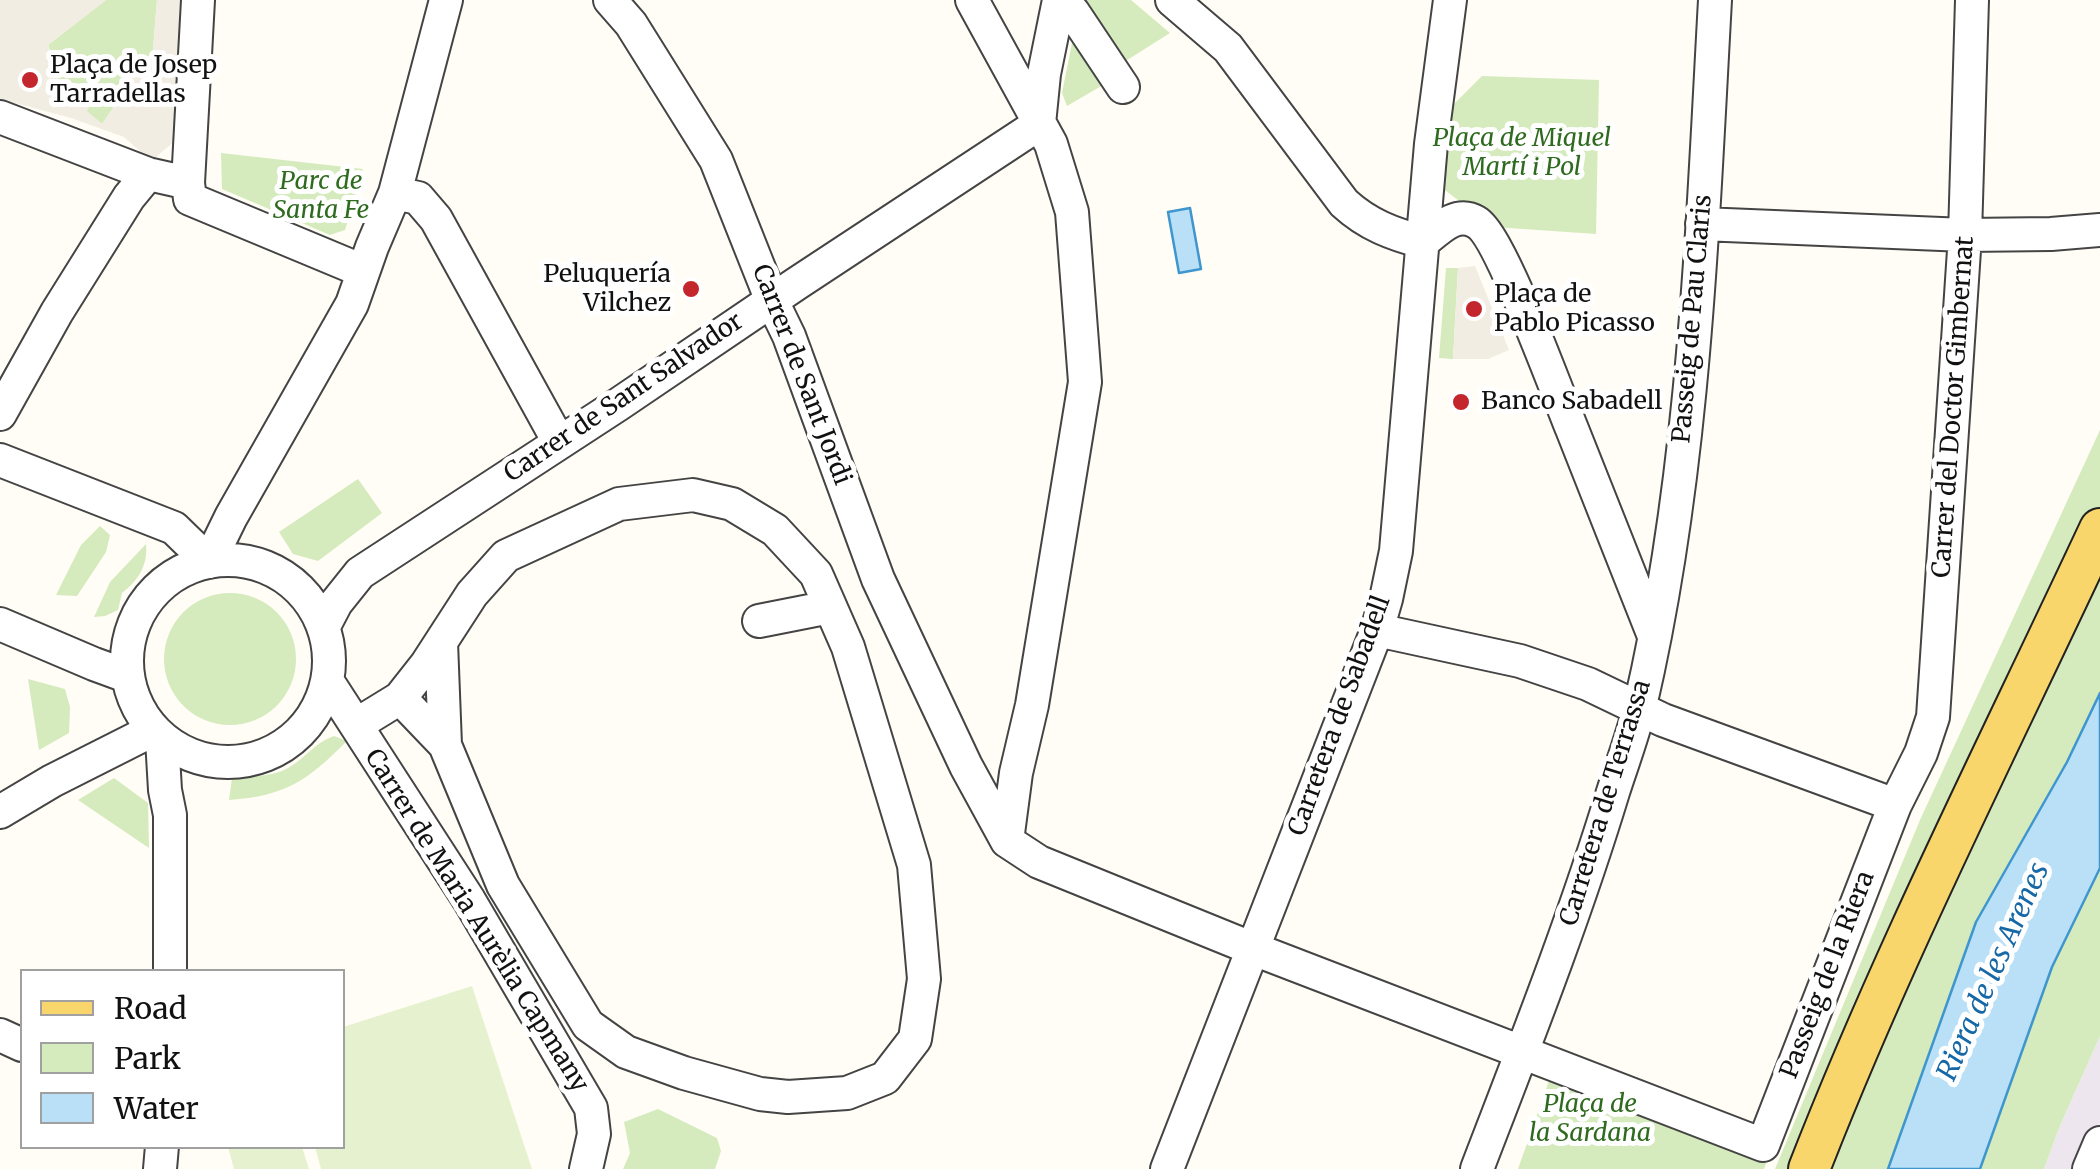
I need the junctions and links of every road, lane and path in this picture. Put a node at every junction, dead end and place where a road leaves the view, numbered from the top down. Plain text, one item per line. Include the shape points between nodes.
1 (198, 0) edge
2 (446, 0) edge
3 (610, 0) edge
4 (972, 0) edge
5 (1061, 0) edge
6 (1172, 0) edge
7 (1450, 0) edge
8 (1714, 0) edge
9 (1972, 0) edge
10 (1123, 87) dead end
11 (0, 117) edge
12 (1039, 124) junction
13 (148, 174) junction
14 (188, 183) junction
15 (395, 193) junction
16 (1702, 224) junction
17 (2100, 230) edge
18 (1966, 235) junction
19 (1423, 242) junction
20 (363, 271) junction
21 (772, 301) junction
22 (0, 414) edge
23 (559, 442) junction
24 (0, 460) edge
25 (246, 490) junction
26 (2100, 529) edge
27 (209, 562) junction
28 (257, 566) junction
29 (360, 573) junction
30 (292, 584) junction
31 (830, 607) junction
32 (759, 622) dead end
33 (0, 624) edge
34 (324, 626) junction
35 (1377, 630) junction
36 (1654, 636) junction
37 (441, 642) junction
38 (328, 682) junction
39 (128, 684) junction
40 (400, 698) junction
41 (1640, 709) junction
42 (356, 725) junction
43 (158, 734) junction
44 (445, 745) junction
45 (193, 756) junction
46 (82, 766) junction
47 (966, 766) junction
48 (1007, 778) junction
49 (1895, 805) junction
50 (0, 812) edge
51 (170, 815) junction
52 (1007, 840) junction
53 (1251, 948) junction
54 (170, 969) edge
55 (1521, 1054) junction
56 (2100, 1143) edge
57 (1762, 1145) joint
58 (586, 1169) edge
59 (1166, 1169) edge
60 (1477, 1169) edge
61 (1809, 1169) edge
62 (2089, 1169) edge

1 - 14 street
2 - 15 street
3 - 21 street, Carrer de Sant Jordi via 716,160
4 - 12 street
5 - 10 street
5 - 12 street
6 - 19 street via 1228,48 1344,204 1377,227
7 - 19 street, Carretera de Sabadell
8 - 16 street, Passeig de Pau Claris
9 - 18 street, Carrer del Doctor Gimbernat
11 - 13 street
12 - 21 street, Carrer de Sant Salvador
12 - 48 street via 1052,144 1072,212 1084,382 1032,705
13 - 14 street
13 - 22 street via 57,312
14 - 20 street via 190,199
15 - 20 street
15 - 23 street via 418,198 436,219
16 - 18 street
16 - 36 street, Passeig de Pau Claris via 1688,398
17 - 18 street
18 - 49 street, Carrer del Doctor Gimbernat via 1933,717
19 - 35 street, Carretera de Sabadell via 1396,551
19 - 36 street via 1450,220 1467,217 1481,224 1536,339
20 - 25 street via 352,304
21 - 23 street, Carrer de Sant Salvador
21 - 47 street, Carrer de Sant Jordi via 878,579
23 - 29 street, Carrer de Sant Salvador
24 - 27 street via 174,528
25 - 27 street
25 - 28 street
26 - 61 main road via 1943,860
27 - 28 street
27 - 39 street via 184,570 146,601 127,646
28 - 30 street
29 - 30 street, Carrer de Sant Salvador
29 - 34 street, Carrer de Sant Salvador
30 - 34 street
31 - 32 street
31 - 37 street via 816,574 775,530 732,504 693,495 619,504 506,556
31 - 44 street via 914,865 924,978 915,1039 886,1078 847,1093 760,1094 626,1052 588,1025 503,885
33 - 39 street
34 - 38 street
35 - 41 street via 1520,662
35 - 53 street, Carretera de Sabadell
36 - 41 street, Carretera de Terrassa
37 - 40 street
37 - 44 street
38 - 42 street, Carrer de Maria Aurèlia Capmany
38 - 45 street via 314,717 296,738 256,759 226,763
39 - 43 street
39 - 46 street via 114,726
40 - 42 street
40 - 44 street
41 - 49 street
41 - 55 street, Carretera de Terrassa via 1586,884
42 - 58 street, Carrer de Maria Aurèlia Capmany via 591,1108 594,1134
43 - 45 street
43 - 46 street
43 - 51 street
45 - 51 street
46 - 50 street
47 - 48 street via 985,783
47 - 52 street, Carrer de Sant Jordi
48 - 52 street
49 - 57 street, Passeig de la Riera
51 - 54 street
52 - 53 street, Carrer de Sant Jordi via 1039,862
53 - 55 street, Carrer de Sant Jordi
53 - 59 street, Carretera de Sabadell
55 - 57 street, Carrer de Sant Jordi
55 - 60 street, Carretera de Terrassa
56 - 62 street

